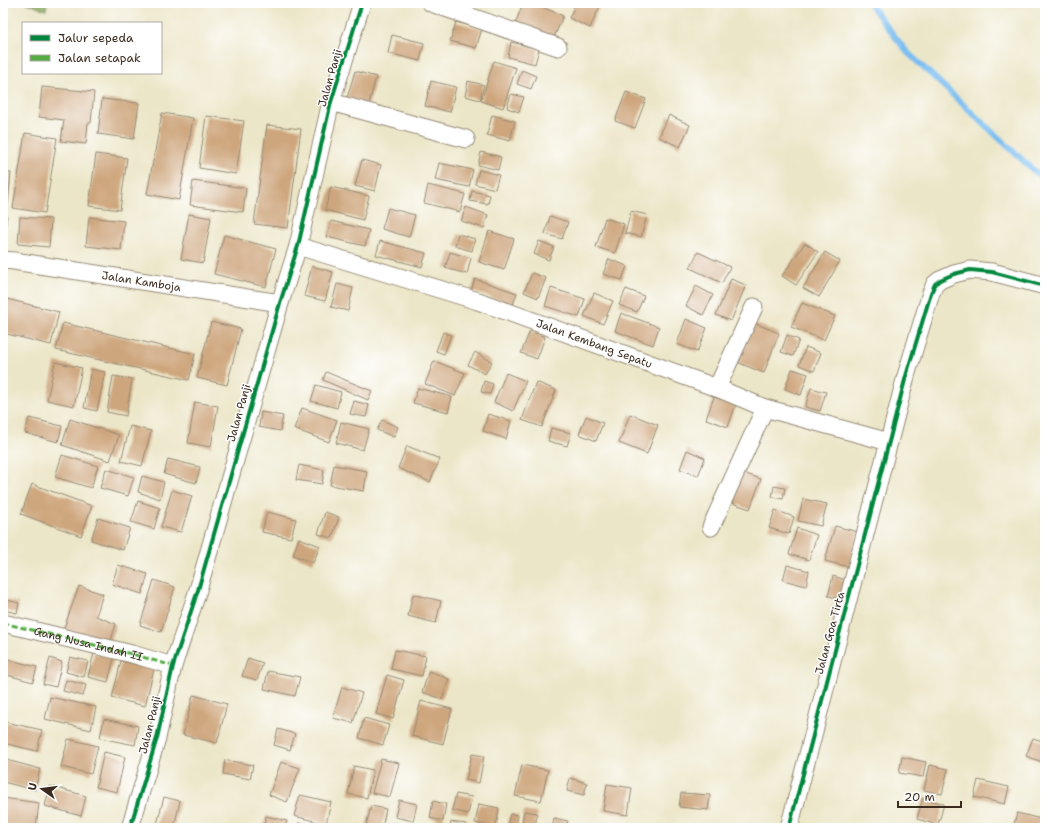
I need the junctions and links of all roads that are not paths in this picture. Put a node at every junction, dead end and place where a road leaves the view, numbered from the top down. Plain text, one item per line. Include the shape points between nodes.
1 (362, 3) edge
2 (431, 3) edge
3 (558, 47) dead end
4 (332, 102) junction
5 (466, 139) dead end
6 (298, 246) junction
7 (3, 260) edge
8 (1045, 286) edge
9 (280, 303) junction
10 (754, 307) dead end
11 (717, 388) junction
12 (765, 408) junction
13 (889, 442) junction
14 (711, 527) dead end
15 (3, 623) edge
16 (173, 666) junction
17 (130, 828) edge
18 (788, 828) edge

1 - 4 street, Jalan Panji
2 - 3 street
4 - 5 street
4 - 6 street, Jalan Panji
6 - 9 street, Jalan Panji
6 - 11 street, Jalan Kembang Sepatu via 478,301
7 - 9 street, Jalan Kamboja
8 - 13 street, Jalan Goa Tirta via 992,272 970,270 954,274 935,284 906,376
9 - 16 street, Jalan Panji via 198,590
10 - 11 street
11 - 12 street, Jalan Kembang Sepatu
12 - 13 street, Jalan Kembang Sepatu
12 - 14 street
13 - 18 street, Jalan Goa Tirta
15 - 16 street, Gang Nusa Indah II
16 - 17 street, Jalan Panji via 157,738

